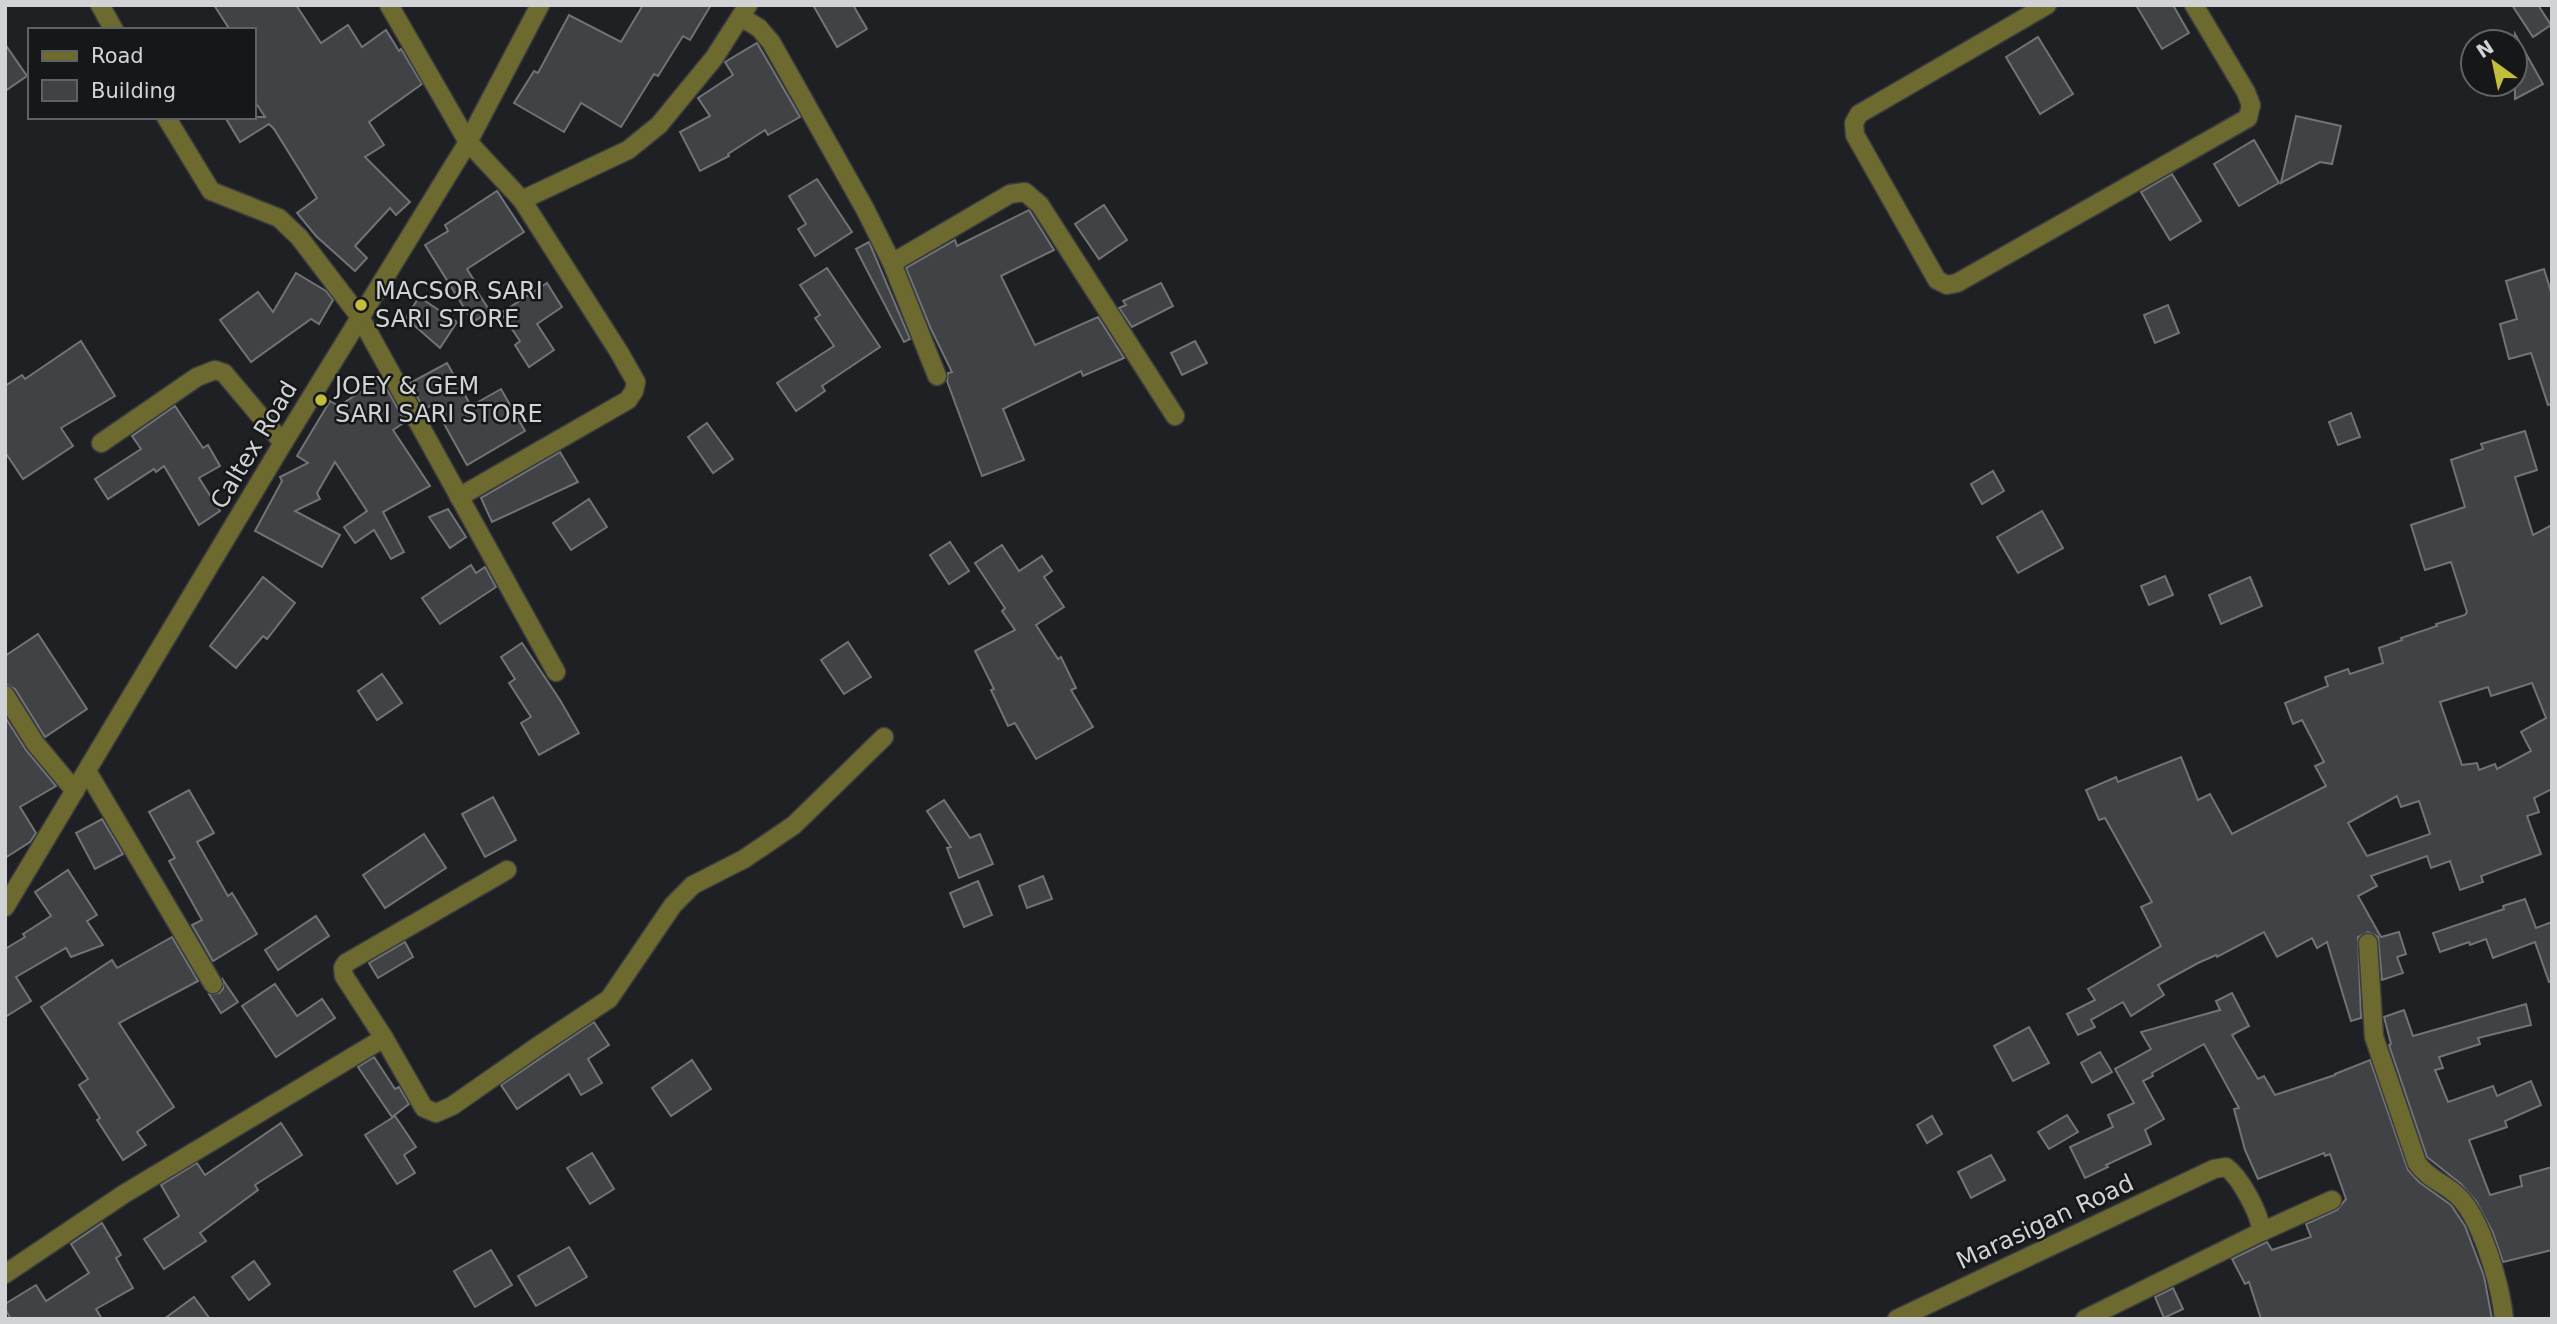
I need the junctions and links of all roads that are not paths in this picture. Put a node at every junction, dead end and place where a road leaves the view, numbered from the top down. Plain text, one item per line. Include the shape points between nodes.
1 (100, 5) edge
2 (389, 5) edge
3 (540, 5) edge
4 (2047, 5) edge
5 (2194, 5) edge
6 (744, 11) edge
7 (113, 28) edge
8 (167, 119) edge
9 (468, 142) junction
10 (522, 201) junction
11 (892, 263) junction
12 (360, 317) junction
13 (937, 376) dead end
14 (1175, 416) dead end
15 (102, 443) dead end
16 (283, 443) junction
17 (459, 497) junction
18 (556, 672) dead end
19 (5, 695) edge
20 (884, 737) dead end
21 (87, 771) junction
22 (75, 792) junction
23 (507, 870) dead end
24 (5, 907) edge
25 (2368, 943) dead end
26 (213, 984) dead end
27 (384, 1038) junction
28 (2332, 1200) dead end
29 (2261, 1232) junction
30 (5, 1274) edge
31 (1897, 1319) edge
32 (2085, 1319) edge
33 (2504, 1319) edge

1 - 7 street
2 - 9 street
3 - 9 street, Caltex Road
4 - 5 street via 1860,114 1854,123 1856,135 1937,280 1947,285 1958,283 2249,118 2246,92
6 - 10 street via 714,58 659,125 628,150
6 - 11 street via 771,42
8 - 12 street via 211,191 279,218
9 - 10 street
9 - 12 street, Caltex Road
10 - 17 street via 636,382 628,400
11 - 13 street
11 - 14 street via 1010,194 1025,192 1040,205
12 - 16 street, Caltex Road
12 - 17 street
15 - 16 street via 197,377 215,370 224,373
16 - 21 street, Caltex Road
17 - 18 street
19 - 22 street via 35,743
20 - 27 street via 794,825 744,859 693,885 673,905 609,999 452,1107 436,1113 424,1108
21 - 22 street, Caltex Road
21 - 26 street
22 - 24 street, Caltex Road
23 - 27 street via 346,963 344,976
25 - 33 street via 2374,1037 2417,1164 2469,1210 2499,1282
27 - 30 street via 124,1194
28 - 29 street
29 - 31 street, Marasigan Road via 2261,1222 2234,1172 2226,1167 2214,1169
29 - 32 street

